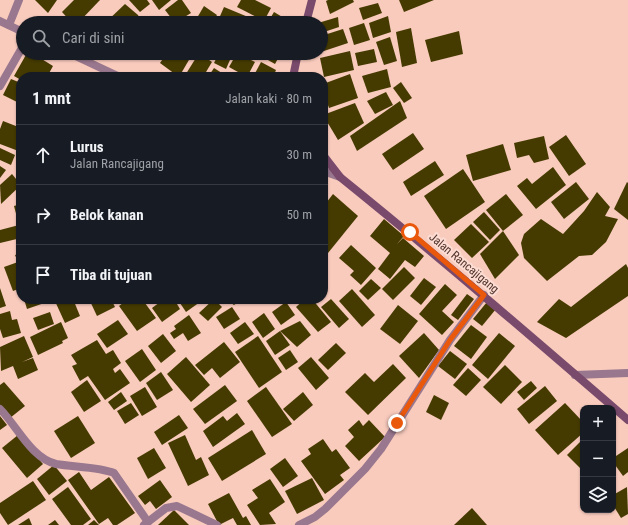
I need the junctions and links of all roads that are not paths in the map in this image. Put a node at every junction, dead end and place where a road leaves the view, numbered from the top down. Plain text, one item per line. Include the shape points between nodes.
1 (19, 0) edge
2 (312, 0) edge
3 (308, 16) edge
4 (0, 21) edge
5 (9, 25) junction
6 (16, 28) edge
7 (16, 58) edge
8 (84, 60) edge
9 (297, 60) edge
10 (109, 72) edge
11 (294, 72) edge
12 (0, 86) edge
13 (328, 161) edge
14 (328, 173) edge
15 (340, 177) junction
16 (484, 295) junction
17 (628, 373) edge
18 (575, 375) junction
19 (0, 409) edge
20 (628, 420) edge
21 (146, 524) edge
22 (217, 525) edge
23 (298, 525) edge

1 - 5 street
2 - 3 main road
4 - 5 street
5 - 6 street
7 - 12 street
8 - 10 street
9 - 11 main road
13 - 15 main road, Jalan Rancajigang
14 - 15 street
15 - 16 main road, Jalan Rancajigang
16 - 18 main road, Jalan Rancajigang
16 - 23 street via 450,340 381,449 365,469 325,509
17 - 18 street
18 - 20 main road, Jalan Rancajigang
19 - 21 street via 34,450 46,459 55,464 114,473
21 - 22 street via 166,508 177,506

